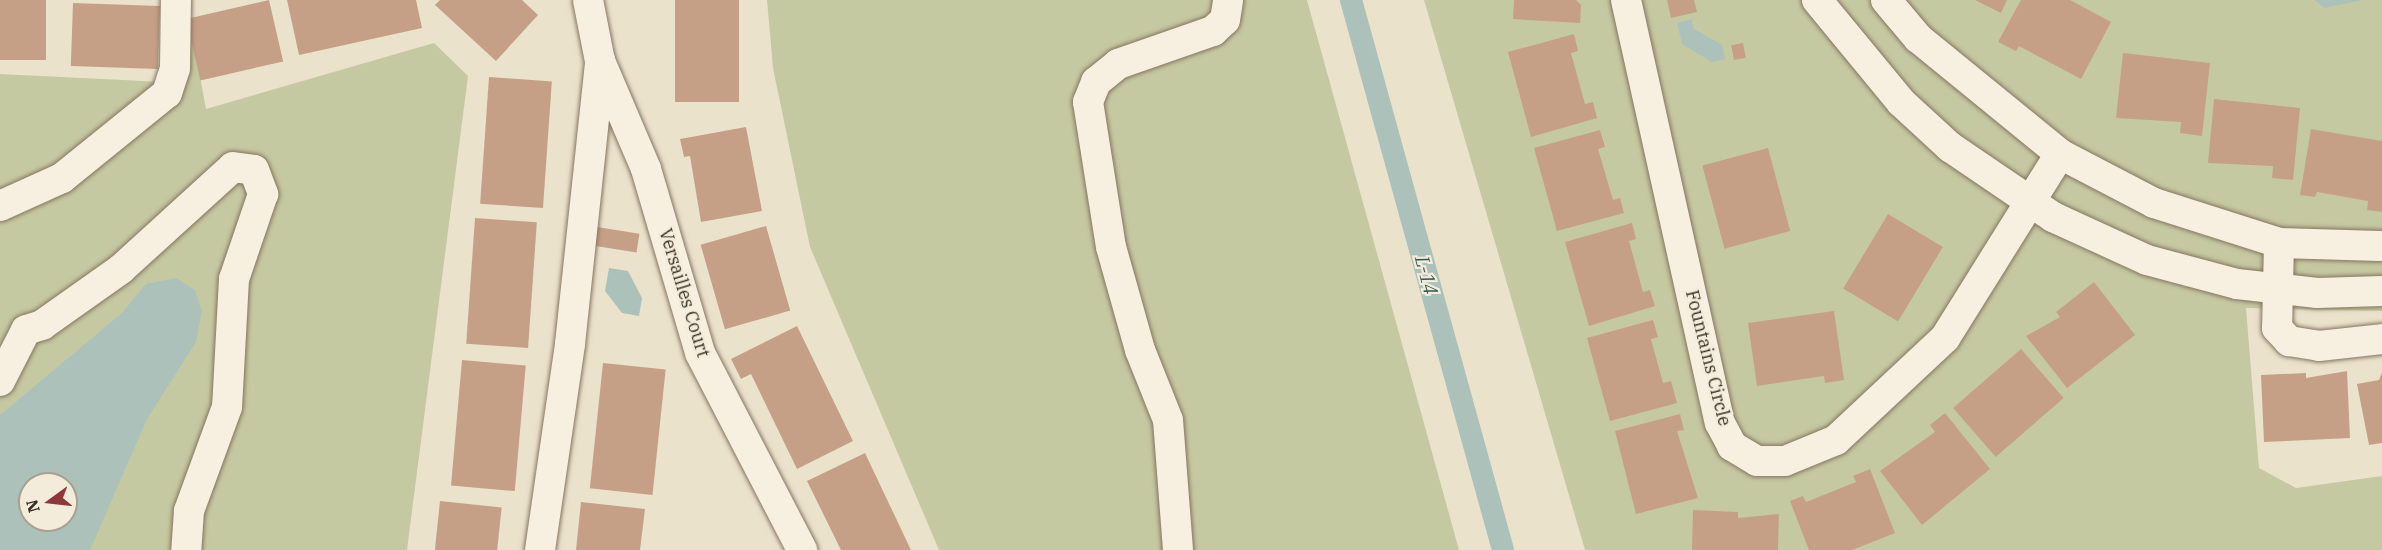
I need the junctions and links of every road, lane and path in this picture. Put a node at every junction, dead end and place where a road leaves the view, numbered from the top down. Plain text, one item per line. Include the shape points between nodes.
1 (176, 0) edge
2 (588, 0) edge
3 (1228, 0) edge
4 (1626, 0) edge
5 (1817, 0) edge
6 (1886, 0) edge
7 (600, 61) junction
8 (2060, 154) junction
9 (2032, 205) junction
10 (0, 207) edge
11 (2279, 243) junction
12 (2380, 246) dead end
13 (2278, 289) junction
14 (2382, 291) edge
15 (2382, 339) edge
16 (0, 381) edge
17 (186, 550) edge
18 (540, 550) edge
19 (802, 550) edge
20 (1178, 550) edge

1 - 10 street via 176,68 166,93 62,178
2 - 7 street, Versailles Court
3 - 20 street via 1225,20 1213,31 1118,64 1096,82 1088,102 1111,247 1140,350 1168,420
4 - 9 street, Fountains Circle via 1720,423 1732,446 1757,461 1785,461 1836,440 1945,338
5 - 9 street via 1901,102 1950,147
6 - 8 street via 1918,38
7 - 18 street, Versailles Court via 569,355
7 - 19 street, Versailles Court via 646,169 700,353
8 - 9 street, Fountains Circle
8 - 11 street via 2154,203
9 - 13 street via 2147,260
11 - 12 street
11 - 13 street
13 - 14 street
13 - 15 street via 2277,328 2289,341 2319,346
16 - 17 street via 26,330 42,325 121,269 233,167 254,170 263,194 234,279 227,407 189,511

